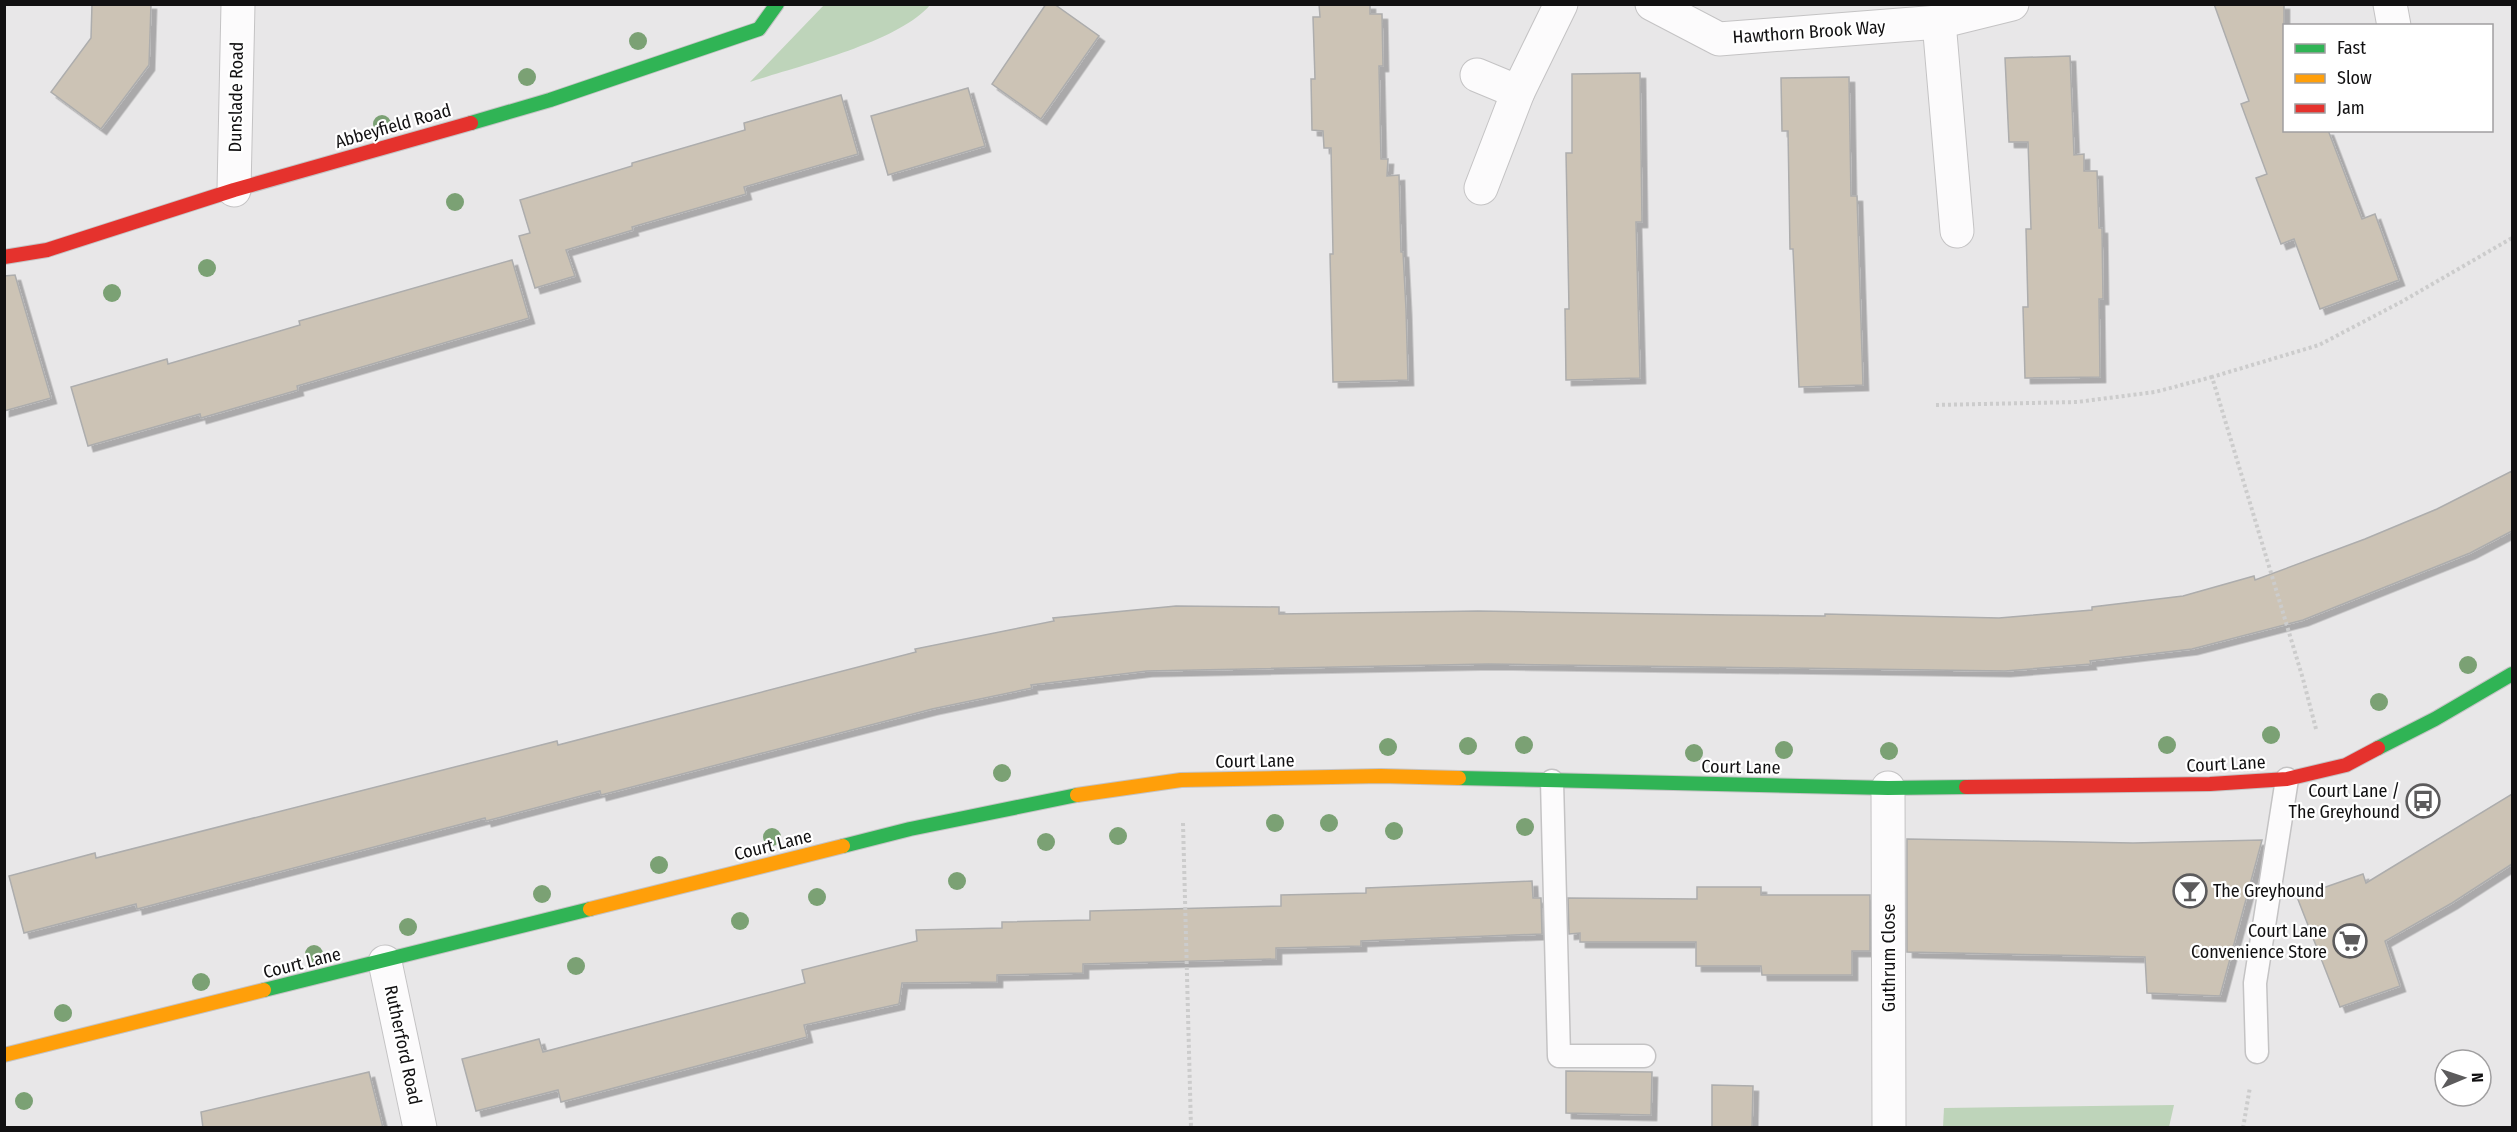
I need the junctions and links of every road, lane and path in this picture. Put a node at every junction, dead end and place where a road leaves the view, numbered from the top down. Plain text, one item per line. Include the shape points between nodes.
1 (238, 4) edge
2 (777, 4) edge
3 (1560, 4) edge
4 (1652, 4) edge
5 (2012, 4) edge
6 (2390, 4) edge
7 (1939, 22) junction
8 (2394, 24) edge
9 (1477, 75) dead end
10 (1518, 92) junction
11 (1481, 188) dead end
12 (234, 190) junction
13 (1957, 231) dead end
14 (2512, 238) edge
15 (4, 257) edge
16 (2212, 377) junction
17 (1936, 405) dead end
18 (2512, 674) edge
19 (2326, 771) junction
20 (2287, 779) junction
21 (1181, 780) junction
22 (1552, 781) junction
23 (1888, 788) junction
24 (385, 962) junction
25 (2257, 1052) dead end
26 (4, 1055) edge
27 (1644, 1056) dead end
28 (420, 1128) edge
29 (1191, 1128) edge
30 (1889, 1128) edge

1 - 12 street, Dunslade Road
2 - 12 street, Abbeyfield Road via 759,29 550,100
3 - 10 street
4 - 7 street, Hawthorn Brook Way via 1719,39
5 - 7 street, Hawthorn Brook Way
6 - 8 street
7 - 13 street
9 - 10 street
10 - 11 street
12 - 15 street, Abbeyfield Road via 46,250
14 - 16 path via 2319,345
16 - 17 path via 2155,392 2077,402
16 - 19 path via 2303,679
18 - 19 street, Court Lane via 2435,719
19 - 20 street, Court Lane
20 - 23 street, Court Lane via 2210,784
20 - 25 lane via 2255,983
21 - 22 street, Court Lane via 1381,776
21 - 24 street, Court Lane via 1054,798 910,829
21 - 29 path
22 - 23 street, Court Lane
22 - 27 lane via 1560,1056
23 - 30 street, Guthrum Close
24 - 26 street, Court Lane
24 - 28 street, Rutherford Road

